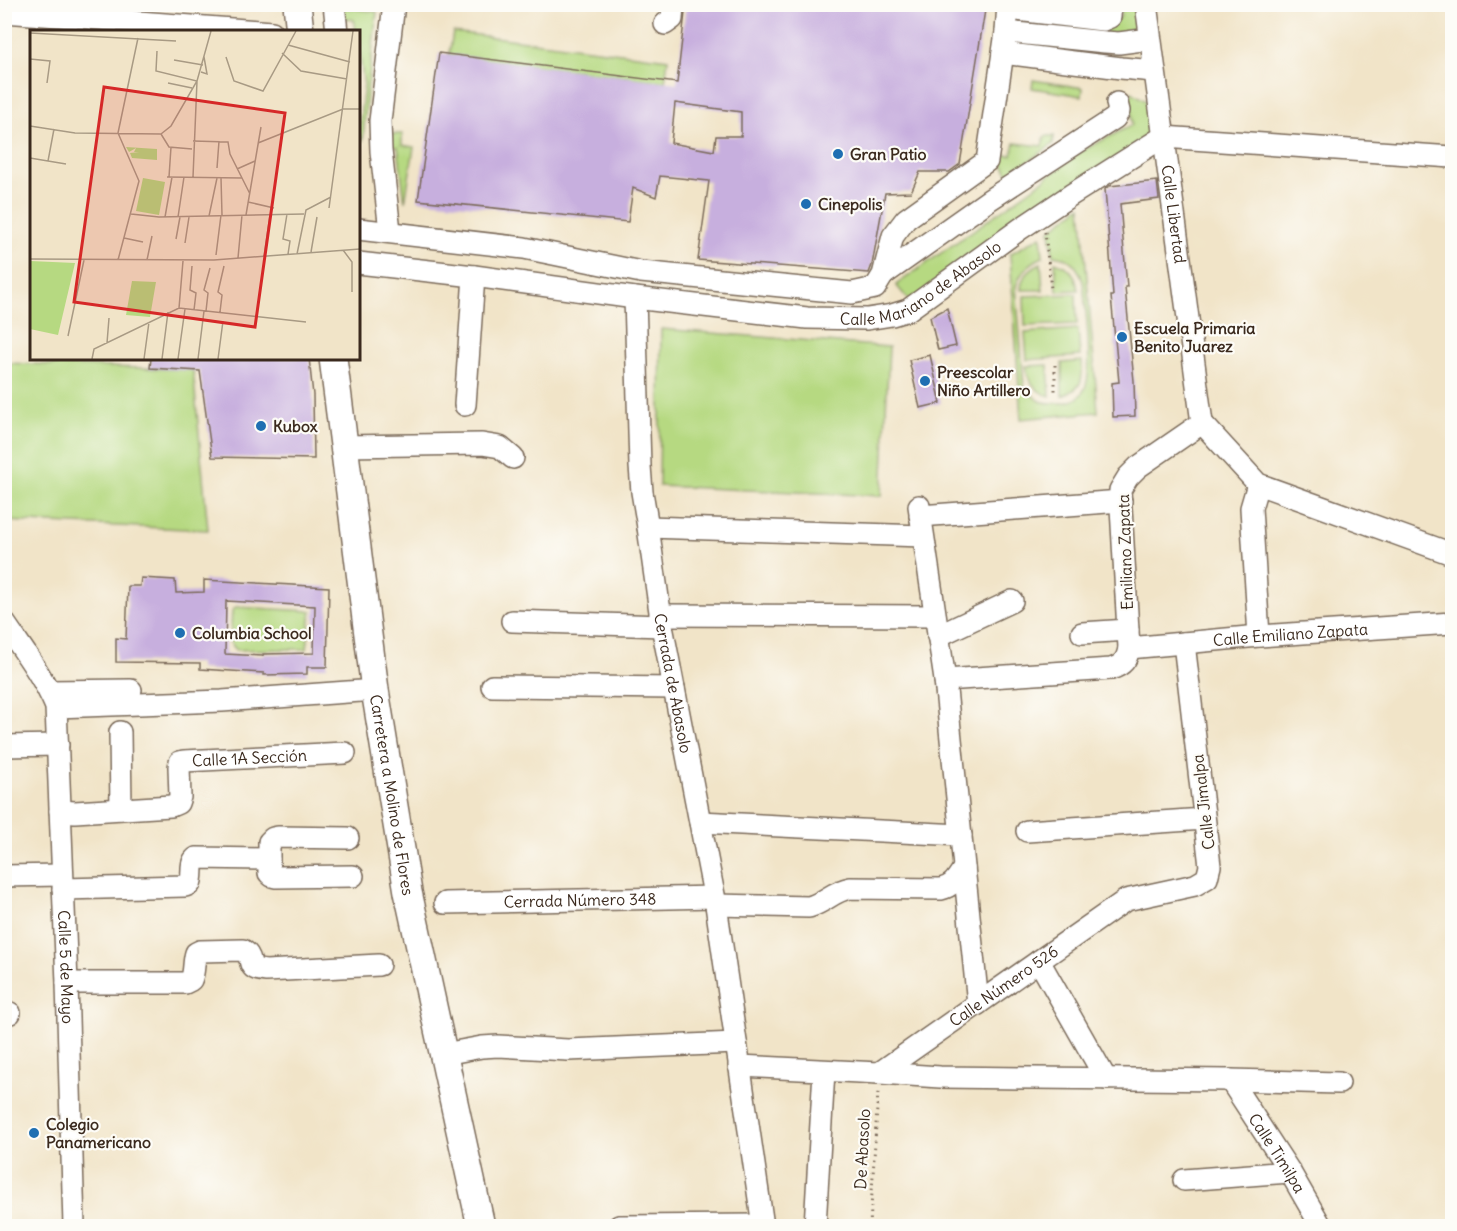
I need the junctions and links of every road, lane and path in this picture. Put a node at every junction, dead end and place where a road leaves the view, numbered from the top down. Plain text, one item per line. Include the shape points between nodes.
1 (287, 4) edge
2 (297, 4) edge
3 (334, 4) edge
4 (394, 4) edge
5 (1111, 4) edge
6 (1146, 4) edge
7 (1008, 7) edge
8 (4, 12) edge
9 (245, 30) edge
10 (290, 30) edge
11 (300, 30) edge
12 (337, 30) edge
13 (1150, 39) junction
14 (1005, 43) junction
15 (1154, 71) junction
16 (1117, 103) dead end
17 (1163, 137) junction
18 (1452, 157) edge
19 (987, 161) junction
20 (1008, 188) junction
21 (360, 228) edge
22 (1045, 230) dead end
23 (390, 231) junction
24 (360, 262) edge
25 (884, 275) junction
26 (474, 276) junction
27 (1051, 289) dead end
28 (635, 298) junction
29 (333, 360) edge
30 (1055, 365) dead end
31 (1056, 395) dead end
32 (465, 405) dead end
33 (1202, 423) junction
34 (344, 446) junction
35 (513, 458) dead end
36 (1258, 484) junction
37 (1120, 501) junction
38 (921, 520) junction
39 (648, 527) junction
40 (1452, 554) edge
41 (1012, 601) dead end
42 (661, 620) junction
43 (512, 621) dead end
44 (4, 622) edge
45 (1452, 623) edge
46 (937, 626) junction
47 (1082, 633) dead end
48 (1259, 636) junction
49 (1129, 639) junction
50 (10, 640) edge
51 (1184, 643) junction
52 (945, 681) junction
53 (492, 687) dead end
54 (674, 688) junction
55 (375, 690) junction
56 (52, 699) junction
57 (120, 732) dead end
58 (4, 746) edge
59 (58, 746) junction
60 (345, 753) dead end
61 (121, 809) junction
62 (60, 811) junction
63 (1204, 819) junction
64 (700, 822) junction
65 (1027, 831) dead end
66 (961, 835) junction
67 (348, 838) dead end
68 (269, 859) junction
69 (964, 868) junction
70 (4, 876) edge
71 (352, 876) dead end
72 (63, 882) junction
73 (1126, 900) joint
74 (715, 901) junction
75 (445, 903) dead end
76 (1039, 961) junction
77 (379, 965) dead end
78 (67, 983) junction
79 (978, 1004) junction
80 (736, 1043) junction
81 (444, 1054) junction
82 (739, 1066) junction
83 (824, 1071) junction
84 (879, 1073) junction
85 (1106, 1079) junction
86 (1230, 1080) junction
87 (1339, 1083) dead end
88 (1290, 1172) junction
89 (1184, 1180) dead end
90 (763, 1226) edge
91 (74, 1227) edge
92 (481, 1227) edge
93 (619, 1227) edge
94 (815, 1227) edge
95 (870, 1227) edge
96 (1321, 1227) edge

1 - 10 main road
2 - 11 main road
3 - 12 street
4 - 23 street via 380,121
5 - 7 street via 1110,16 1103,20
6 - 13 street, Calle Libertad
7 - 14 street
8 - 9 street
13 - 14 street via 1119,43
13 - 15 street, Calle Libertad
14 - 15 street via 1121,68
14 - 19 street
15 - 17 street, Calle Libertad
16 - 20 street via 1119,111 1115,118
17 - 18 street
17 - 28 street, Calle Mariano de Abasolo via 1020,229 909,310 867,319 807,318
17 - 33 street, Calle Libertad
19 - 20 street
19 - 25 street via 906,219 893,236
20 - 25 street
21 - 23 street
22 - 27 path
23 - 25 street via 525,248 641,272 852,293 875,288
24 - 26 street, Calle Mariano de Abasolo
26 - 28 street, Calle Mariano de Abasolo
26 - 32 street
28 - 39 street, Cerrada de Abasolo via 640,466
29 - 34 main road, Carretera a Molino de Flores
30 - 31 path
33 - 36 street
33 - 37 street, Emiliano Zapata via 1138,467 1120,490
34 - 35 street via 482,444 500,447
34 - 55 main road, Carretera a Molino de Flores
36 - 40 street
36 - 48 street via 1251,508
37 - 38 street
37 - 49 street, Emiliano Zapata
38 - 39 street
38 - 46 street
39 - 42 street, Cerrada de Abasolo
41 - 46 street
42 - 43 street
42 - 46 street
42 - 54 street, Cerrada de Abasolo
44 - 50 street
45 - 48 street, Calle Emiliano Zapata
46 - 52 street
47 - 49 street, Calle Emiliano Zapata
48 - 51 street, Calle Emiliano Zapata
49 - 51 street, Calle Emiliano Zapata
49 - 52 street via 1127,659 1111,669
50 - 56 street via 40,675
51 - 63 street, Calle Jimalpa
52 - 66 street
53 - 54 street
54 - 64 street, Cerrada de Abasolo
55 - 56 street via 222,701
55 - 81 main road, Carretera a Molino de Flores via 408,892
56 - 59 street, Calle 5 de Mayo
57 - 61 street
58 - 59 street
59 - 62 street, Calle 5 de Mayo
60 - 61 street, Calle 1A Sección via 184,761 179,767 178,803
61 - 62 street, Calle 1A Sección
62 - 72 street, Calle 5 de Mayo
63 - 65 street
63 - 73 street, Calle Jimalpa via 1210,866 1207,878 1195,885
64 - 66 street
64 - 74 street, Cerrada de Abasolo
66 - 69 street
67 - 68 street via 273,838 269,842
68 - 71 street via 272,876
68 - 72 street via 196,858 192,864 193,879 185,886
69 - 74 street, Cerrada Número 348 via 954,884 941,890 841,889 809,908
69 - 79 street
70 - 72 street
72 - 78 street, Calle 5 de Mayo
73 - 76 street, Calle Número 526
74 - 75 street, Cerrada Número 348
74 - 80 street, Cerrada de Abasolo
76 - 79 street, Calle Número 526
76 - 85 street
77 - 78 street via 266,971 252,967 243,950 200,951 194,958 193,976 185,983
78 - 91 street, Calle 5 de Mayo
79 - 84 street, Calle Número 526
80 - 81 street via 568,1050 498,1046
80 - 82 street, Cerrada de Abasolo
81 - 92 main road, Carretera a Molino de Flores
82 - 83 street
82 - 90 street, Cerrada de Abasolo
83 - 84 street
83 - 94 street
84 - 85 street
84 - 95 path, De Abasolo
85 - 86 street
86 - 87 street
86 - 88 street, Calle Timilpa
88 - 89 street
88 - 96 street, Calle Timilpa
90 - 93 street

